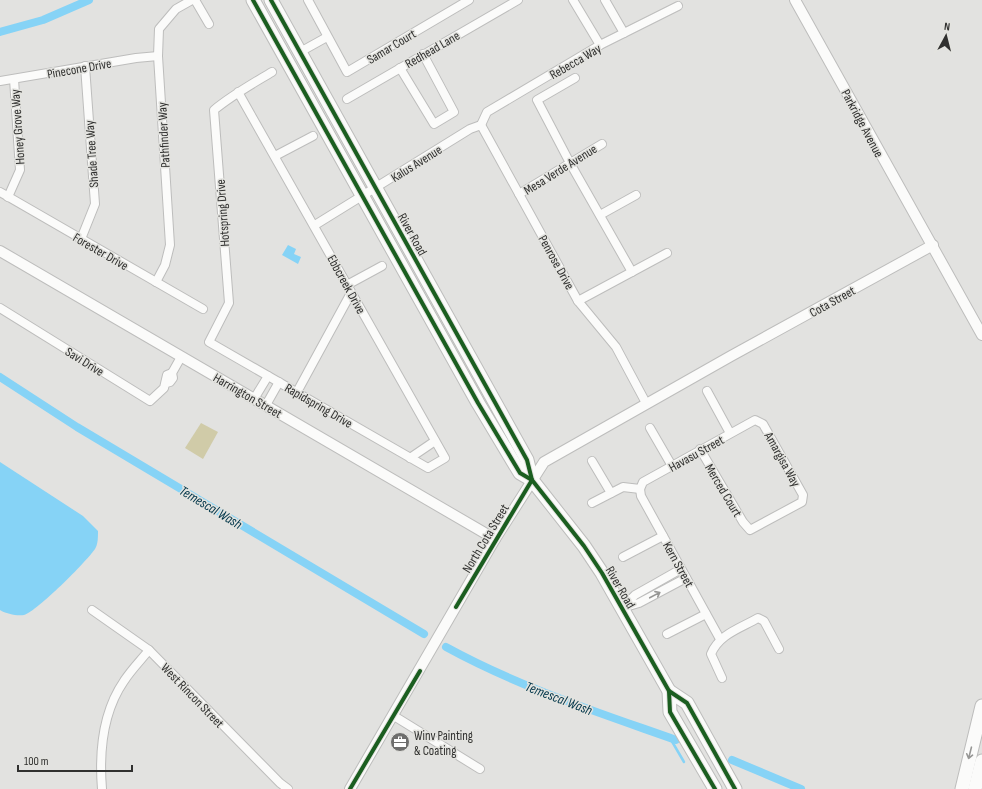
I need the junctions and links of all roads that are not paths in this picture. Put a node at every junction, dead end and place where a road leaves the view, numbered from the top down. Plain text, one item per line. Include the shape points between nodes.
1 (192, 0) edge
2 (195, 0) edge
3 (253, 0) edge
4 (271, 0) edge
5 (308, 0) edge
6 (469, 0) edge
7 (518, 0) edge
8 (573, 0) edge
9 (605, 0) edge
10 (795, 0) edge
11 (678, 6) dead end
12 (209, 24) dead end
13 (624, 33) junction
14 (327, 37) junction
15 (600, 46) junction
16 (300, 52) junction
17 (422, 54) junction
18 (158, 56) junction
19 (85, 66) junction
20 (400, 68) junction
21 (272, 72) dead end
22 (575, 78) dead end
23 (14, 79) junction
24 (0, 81) edge
25 (238, 92) junction
26 (347, 99) dead end
27 (481, 125) junction
28 (313, 136) dead end
29 (602, 144) dead end
30 (275, 156) junction
31 (570, 163) junction
32 (376, 188) junction
33 (0, 192) edge
34 (519, 194) junction
35 (636, 195) dead end
36 (363, 196) junction
37 (8, 197) junction
38 (600, 215) junction
39 (315, 225) junction
40 (81, 239) junction
41 (933, 246) junction
42 (0, 251) edge
43 (667, 253) dead end
44 (382, 266) dead end
45 (632, 272) junction
46 (156, 282) junction
47 (347, 285) junction
48 (351, 293) junction
49 (578, 301) junction
50 (0, 308) edge
51 (203, 309) dead end
52 (982, 335) edge
53 (209, 342) joint
54 (731, 356) joint
55 (181, 357) junction
56 (268, 376) junction
57 (279, 382) junction
58 (707, 391) dead end
59 (297, 392) junction
60 (254, 399) junction
61 (646, 403) junction
62 (266, 405) junction
63 (755, 420) joint
64 (650, 428) dead end
65 (730, 433) junction
66 (435, 441) junction
67 (700, 449) junction
68 (410, 458) junction
69 (592, 461) dead end
70 (672, 466) junction
71 (428, 468) joint
72 (532, 480) junction
73 (640, 489) junction
74 (611, 493) junction
75 (592, 503) dead end
76 (750, 530) joint
77 (663, 536) junction
78 (495, 539) junction
79 (623, 557) dead end
80 (681, 569) junction
81 (686, 578) junction
82 (622, 608) junction
83 (92, 610) dead end
84 (706, 614) junction
85 (667, 634) dead end
86 (720, 639) junction
87 (779, 649) dead end
88 (149, 650) junction
89 (722, 678) dead end
90 (669, 691) junction
91 (982, 706) edge
92 (394, 716) junction
93 (982, 761) edge
94 (480, 769) dead end
95 (714, 786) edge
96 (102, 789) edge
97 (288, 789) edge
98 (350, 789) edge
99 (735, 789) edge
100 (962, 789) edge
101 (975, 789) edge

1 - 18 street, Pathfinder Way via 176,9 159,29
2 - 12 street
3 - 36 main road, River Road
4 - 16 main road, River Road
5 - 14 street, Samar Court
6 - 14 street, Samar Court via 347,72
7 - 17 street, Redhead Lane
8 - 15 street
9 - 13 street
10 - 41 street, Parkridge Avenue via 880,156
11 - 13 street, Rebecca Way
13 - 15 street, Rebecca Way
14 - 16 street
15 - 27 street, Rebecca Way via 488,112
16 - 32 main road, River Road
17 - 20 street, Redhead Lane
17 - 20 street via 454,112 434,124
18 - 19 street, Pinecone Drive
18 - 46 street, Pathfinder Way via 170,245 165,265
19 - 23 street, Pinecone Drive
19 - 40 street, Shade Tree Way via 95,204
20 - 26 street, Redhead Lane
21 - 25 street
22 - 31 street via 537,100
23 - 24 street, Pinecone Drive
23 - 37 street, Honey Grove Way via 20,170
25 - 30 street, Ebbcreek Drive
25 - 53 street, Hotspring Drive via 214,110 229,303
27 - 32 street, Kalus Avenue via 470,129
27 - 34 street, Penrose Drive
28 - 30 street
29 - 31 street, Mesa Verde Avenue
30 - 39 street, Ebbcreek Drive
31 - 34 street, Mesa Verde Avenue
31 - 38 street
32 - 36 street, Kalus Avenue
32 - 72 main road, River Road via 527,460
33 - 37 street, Forester Drive
34 - 49 street, Penrose Drive
35 - 38 street
36 - 39 street, Kalus Avenue
36 - 72 main road, River Road via 478,403 520,473
37 - 40 street, Forester Drive
38 - 45 street
39 - 47 street, Ebbcreek Drive
40 - 46 street, Forester Drive
41 - 52 street, Parkridge Avenue
41 - 54 street, Cota Street
42 - 55 street, Harrington Street
43 - 45 street
44 - 47 street
45 - 49 street
46 - 51 street, Forester Drive
47 - 48 street, Ebbcreek Drive
48 - 59 street
48 - 66 street, Ebbcreek Drive
49 - 61 street, Penrose Drive via 616,347
50 - 55 street, Savi Drive via 150,401 160,394 166,383 173,378 172,373
53 - 56 street, Rapidspring Drive
54 - 61 street, North Cota Street
55 - 60 street, Harrington Street
56 - 57 street, Rapidspring Drive
56 - 60 street
57 - 59 street, Rapidspring Drive
57 - 62 street
58 - 65 street
59 - 68 street, Rapidspring Drive
60 - 62 street, Harrington Street
61 - 72 street, North Cota Street via 544,462
62 - 78 street, Harrington Street
63 - 65 street, Havasu Street
63 - 76 street, Amargisa Way via 763,424 803,495 802,502
64 - 70 street
65 - 67 street, Havasu Street
66 - 68 street
66 - 71 street, Ebbcreek Drive via 445,458
67 - 70 street, Havasu Street
67 - 76 street, Merced Court
68 - 71 street, Rapidspring Drive
69 - 74 street
70 - 73 street, Havasu Street via 643,482
72 - 78 street, North Cota Street
72 - 82 main road, River Road via 584,546
73 - 74 street via 623,487
73 - 77 street, Kern Street via 640,496
74 - 75 street
77 - 79 street
77 - 80 street, Kern Street
78 - 92 street, North Cota Street
80 - 81 street, Kern Street
80 - 82 street via 635,595
82 -> 81 street via 639,603
81 - 84 street, Kern Street
82 - 90 main road, River Road
83 - 88 street, West Rincon Street
84 - 85 street
84 - 86 street, Kern Street
86 - 87 street via 758,618 764,621
86 - 89 street via 711,654
88 - 96 street via 124,682 106,722 101,745
88 - 97 street, West Rincon Street
90 - 95 main road, River Road via 670,712
90 - 99 main road, River Road via 687,703
91 -> 100 main road
92 - 94 street
92 - 98 street, North Cota Street
93 - 101 main road

